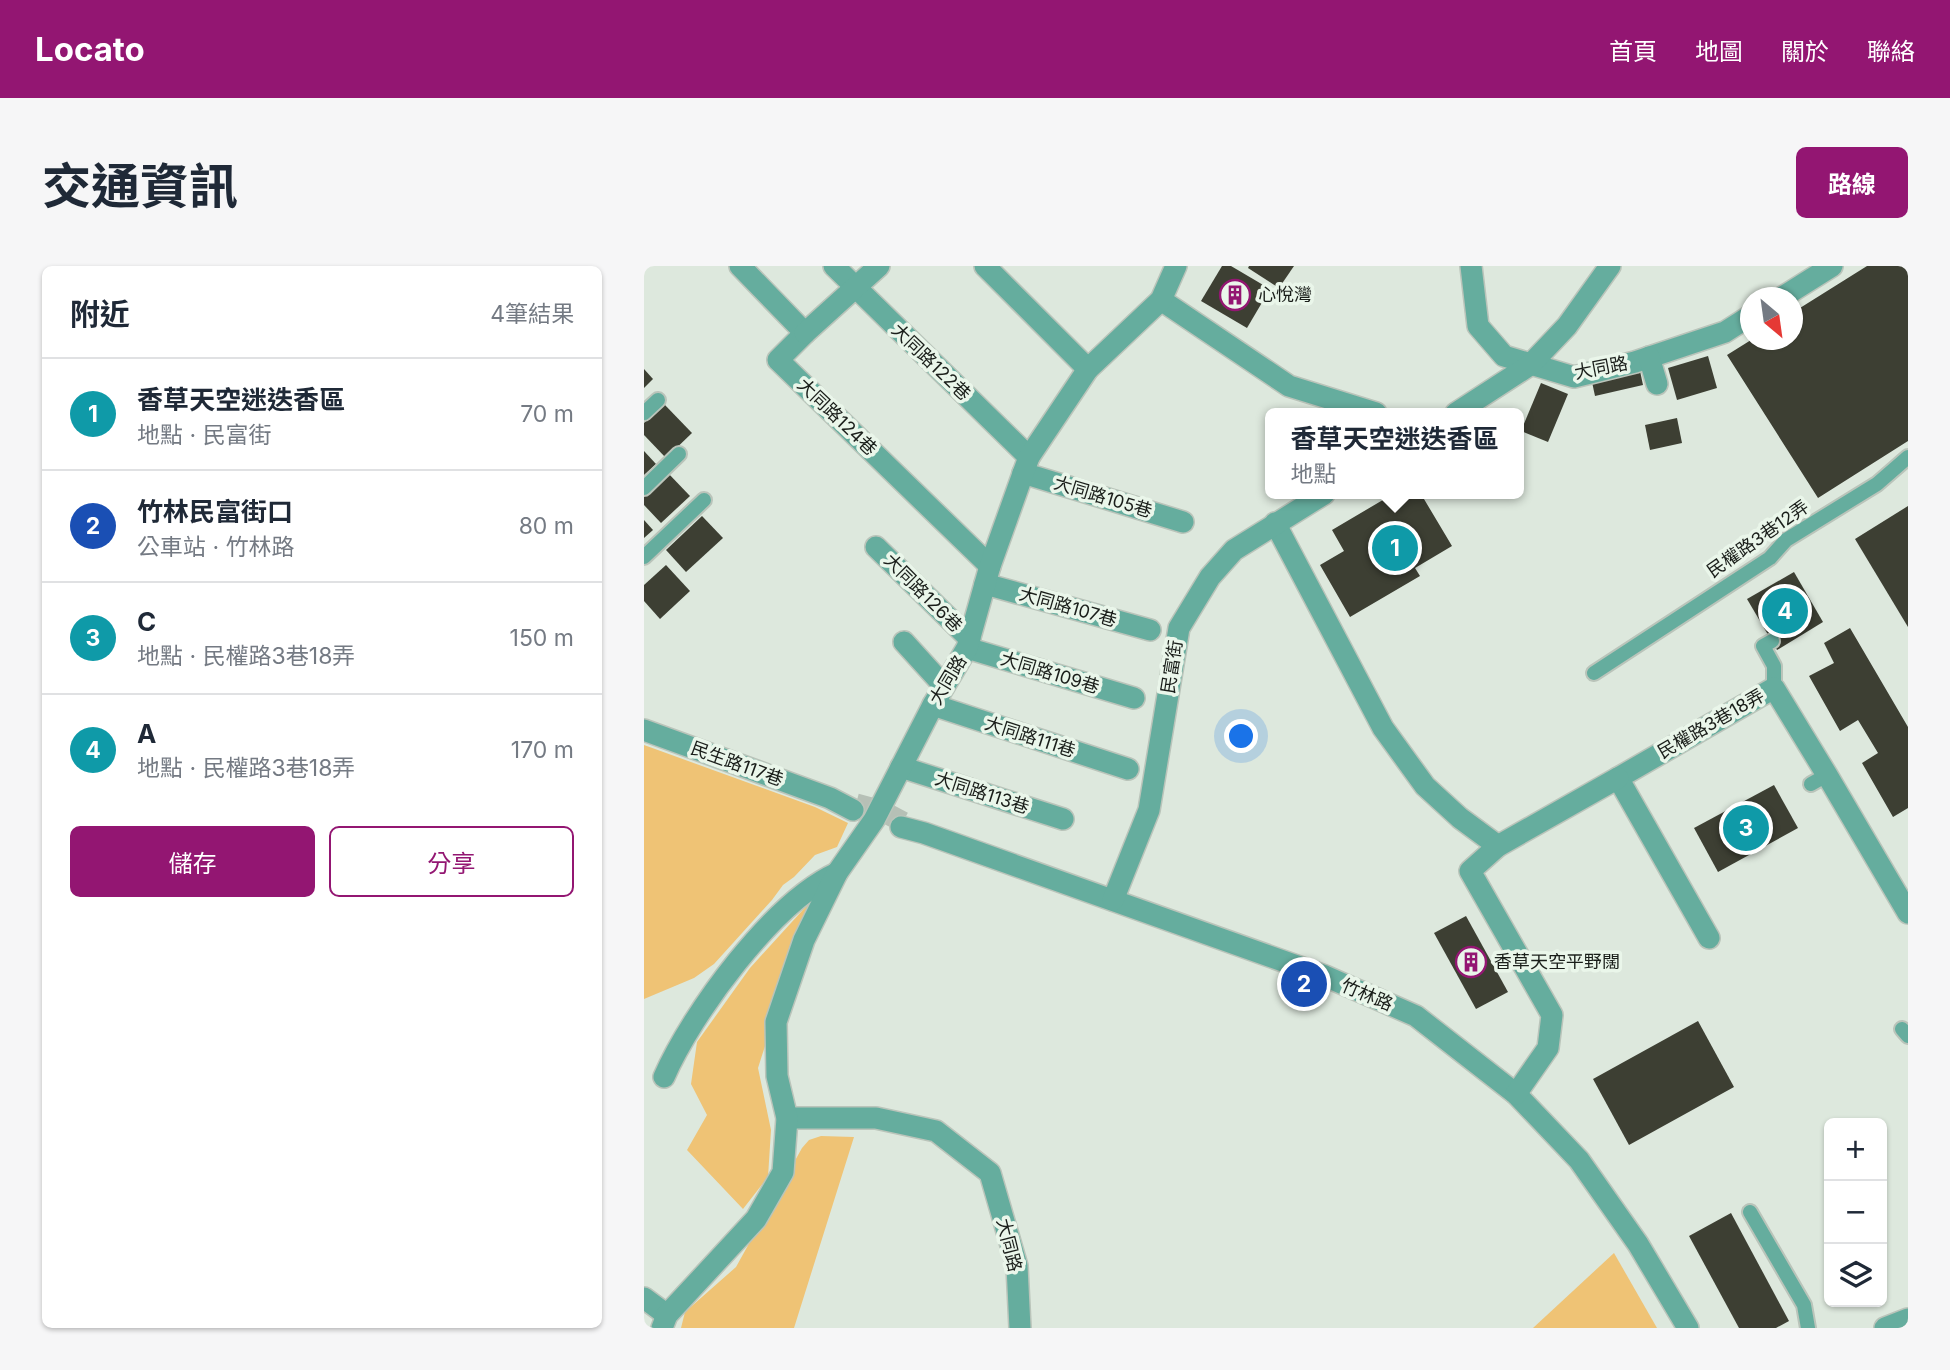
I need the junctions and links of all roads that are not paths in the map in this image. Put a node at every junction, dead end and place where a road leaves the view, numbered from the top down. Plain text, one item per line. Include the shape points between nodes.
1 (740, 266) edge
2 (834, 266) edge
3 (879, 266) edge
4 (985, 266) edge
5 (1176, 266) edge
6 (1471, 266) edge
7 (1610, 266) edge
8 (1832, 266) edge
9 (1799, 287) edge
10 (857, 289) junction
11 (1161, 300) junction
12 (1740, 323) edge
13 (805, 333) junction
14 (1649, 358) junction
15 (1530, 365) junction
16 (1088, 369) junction
17 (1657, 384) dead end
18 (658, 400) dead end
19 (1361, 408) edge
20 (1464, 408) edge
21 (644, 413) edge
22 (679, 454) dead end
23 (1908, 457) edge
24 (1026, 465) junction
25 (644, 488) edge
26 (1316, 499) edge
27 (704, 500) dead end
28 (1183, 522) dead end
29 (1275, 523) junction
30 (876, 547) dead end
31 (644, 557) edge
32 (988, 575) junction
33 (1150, 630) dead end
34 (1772, 641) dead end
35 (904, 642) dead end
36 (968, 644) junction
37 (1594, 673) dead end
38 (944, 686) junction
39 (1774, 688) junction
40 (1134, 698) dead end
41 (933, 705) junction
42 (644, 730) edge
43 (901, 767) junction
44 (1128, 769) dead end
45 (1618, 778) junction
46 (855, 807) tunnel mouth
47 (1063, 820) dead end
48 (902, 825) tunnel mouth
49 (1498, 846) junction
50 (837, 873) junction
51 (1113, 900) junction
52 (1908, 913) edge
53 (1709, 938) dead end
54 (664, 1077) dead end
55 (1516, 1094) junction
56 (787, 1118) junction
57 (1750, 1212) dead end
58 (644, 1298) edge
59 (1908, 1319) edge
60 (665, 1322) edge
61 (1020, 1328) edge
62 (1688, 1328) edge
63 (1808, 1328) edge
64 (1885, 1328) edge

1 - 13 street
2 - 10 street, 大同路122巷
3 - 10 street
4 - 16 street
5 - 11 street, 大同路
6 - 15 street, 大同路 via 1478,326 1504,356
7 - 15 street via 1567,326
8 - 9 street
10 - 13 street
10 - 24 street, 大同路122巷
11 - 16 street, 大同路
11 - 19 street via 1289,386
12 - 14 street, 大同路
13 - 32 street, 大同路124巷 via 778,360
14 - 15 street, 大同路 via 1574,377
14 - 17 street
15 - 20 street
16 - 24 street, 大同路
18 - 21 lane
22 - 25 lane
23 - 37 lane, 民權路3巷12弄 via 1877,484 1786,540 1770,558
24 - 28 street, 大同路105巷
24 - 32 street, 大同路
26 - 29 street, 民富街
27 - 31 lane
29 - 49 street via 1383,728 1425,786
29 - 51 street, 民富街 via 1234,550 1210,577 1179,628 1149,810
30 - 36 street, 大同路126巷
32 - 33 street, 大同路107巷
32 - 36 street, 大同路
34 - 39 lane via 1763,646 1774,666
35 - 38 street
36 - 38 street, 大同路
36 - 40 street, 大同路109巷
38 - 41 street, 大同路
39 - 45 street, 民權路3巷18弄
39 - 52 street, 民權路3巷18弄 via 1819,779
41 - 43 street, 大同路
41 - 44 street, 大同路111巷
42 - 46 street, 民生路117巷
43 - 47 street, 大同路113巷
43 - 50 street, 大同路 via 874,820
45 - 49 street, 民權路3巷18弄
45 - 53 street
48 - 51 street, 竹林路
49 - 55 street, 民權路3巷18弄 via 1469,871 1552,1015 1548,1048
50 - 54 street via 818,881 744,954 676,1048
50 - 56 street, 大同路 via 804,940 776,1022 777,1076
51 - 55 street, 竹林路 via 1325,976 1416,1016
55 - 62 street, 竹林路 via 1579,1160 1638,1244
56 - 60 street, 大同路 via 783,1172 756,1219
56 - 61 street, 大同路 via 876,1118 936,1131 989,1172 1017,1266
57 - 63 lane via 1804,1305
58 - 60 street
59 - 64 street

